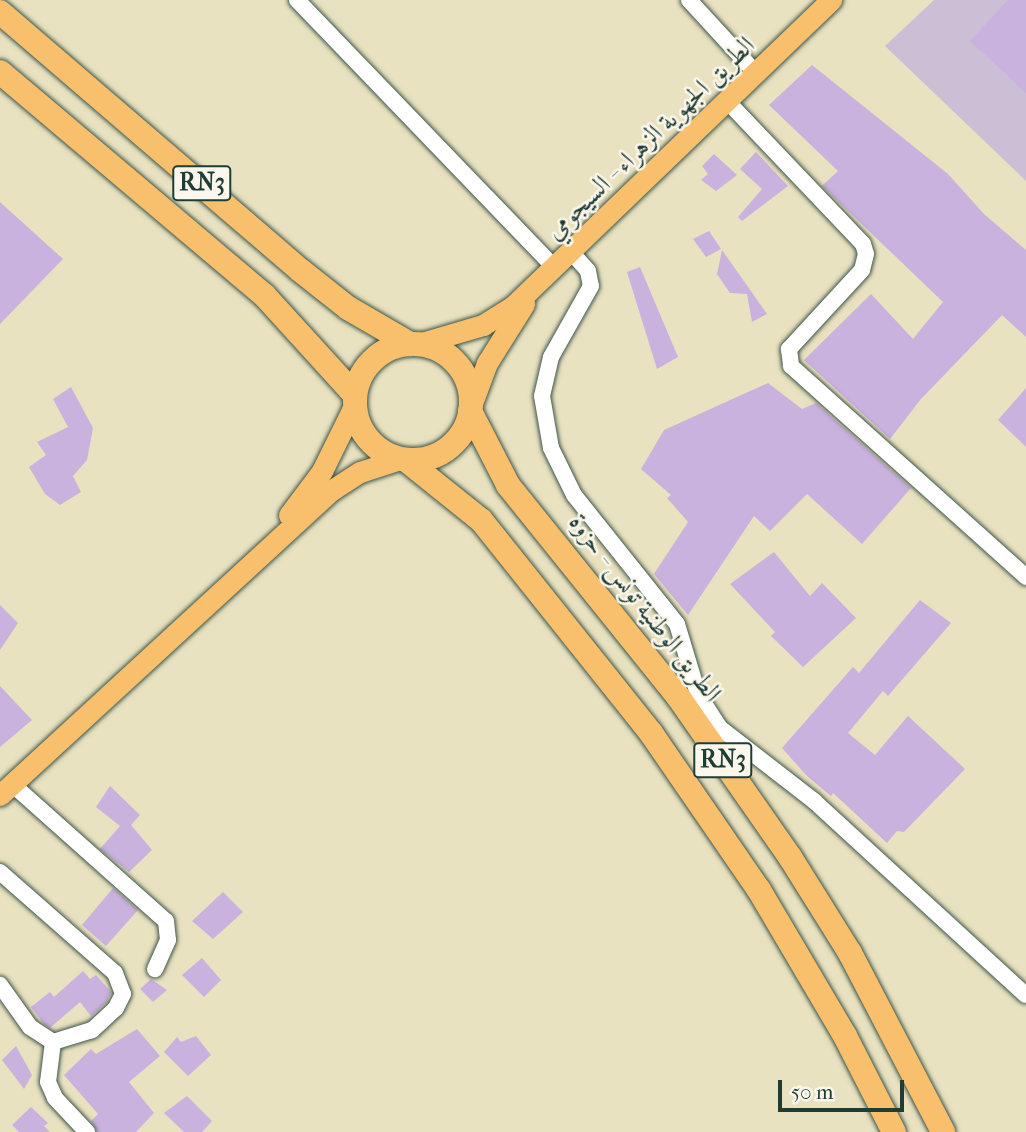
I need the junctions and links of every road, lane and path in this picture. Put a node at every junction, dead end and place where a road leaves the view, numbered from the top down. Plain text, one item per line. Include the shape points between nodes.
1 (297, 0) edge
2 (688, 0) edge
3 (831, 0) edge
4 (0, 12) edge
5 (0, 72) edge
6 (756, 73) junction
7 (727, 101) junction
8 (572, 253) junction
9 (556, 269) junction
10 (538, 285) junction
11 (414, 344) junction
12 (354, 400) junction
13 (470, 409) junction
14 (403, 460) junction
15 (262, 550) junction
16 (1026, 577) edge
17 (6, 789) edge
18 (0, 872) edge
19 (155, 969) dead end
20 (0, 985) edge
21 (1026, 995) edge
22 (53, 1042) junction
23 (88, 1132) edge
24 (894, 1132) edge
25 (943, 1132) edge

1 - 9 street
2 - 6 street
3 - 6 main road, الطريق الجهوية الزهراء - السيجومي
4 - 11 highway, RN3 via 300,270 348,308
5 - 12 highway, RN3 via 264,295
6 - 7 main road, الطريق الجهوية الزهراء - السيجومي
7 - 8 main road, الطريق الجهوية الزهراء - السيجومي
7 - 16 street via 863,244 862,270 789,349 790,366
8 - 9 main road, الطريق الجهوية الزهراء - السيجومي
8 - 21 street via 588,271 591,286 551,356 542,396 551,448 574,495 677,624 698,694 720,728 814,801
9 - 10 main road, الطريق الجهوية الزهراء - السيجومي
10 - 11 main road, الطريق الجهوية الزهراء - السيجومي via 483,324
10 - 13 main road, الطريق الجهوية الزهراء - السيجومي via 487,363
11 - 12 highway via 373,359 361,375
11 - 13 highway, RN3 via 451,358 466,380
12 - 14 highway, RN3 via 368,440
12 - 15 main road via 322,471
13 - 14 highway via 454,443 432,456
13 - 25 highway, الطريق الوطنية تونس - حزوة / RN3 via 508,485 679,698 784,848 850,953
14 - 15 main road via 347,479
14 - 24 highway, RN3 via 481,520 650,733 759,890
15 - 17 main road
17 - 19 street via 166,921 168,940
18 - 22 street via 120,982 123,994 106,1020 69,1040
20 - 22 street via 30,1027
22 - 23 street via 48,1082 55,1098

